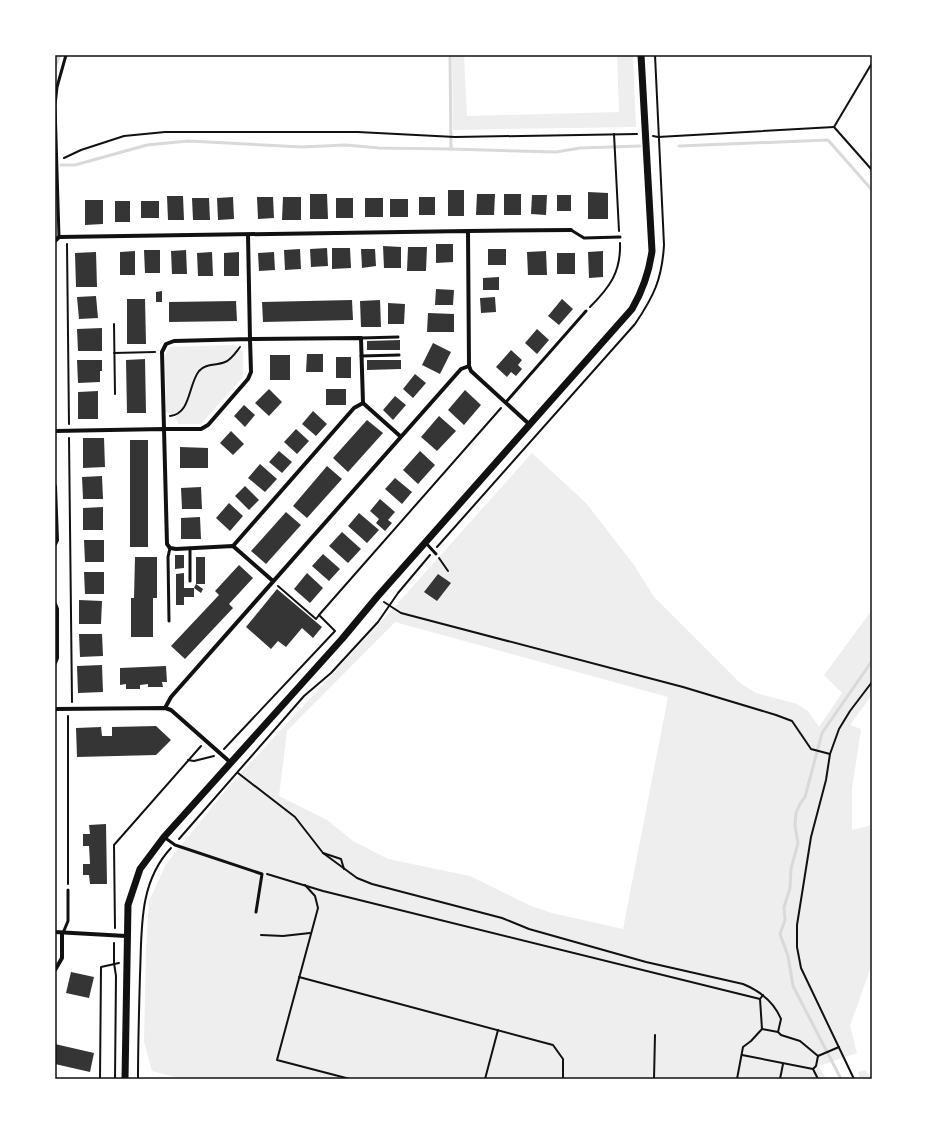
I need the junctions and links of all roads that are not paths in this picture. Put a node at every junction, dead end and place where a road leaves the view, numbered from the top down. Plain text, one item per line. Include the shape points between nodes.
1 (66, 55) edge
2 (642, 55) edge
3 (56, 148) edge
4 (571, 230) joint
5 (468, 231) junction
6 (248, 236) junction
7 (59, 237) junction
8 (620, 237) dead end
9 (55, 241) edge
10 (586, 311) dead end
11 (398, 337) dead end
12 (361, 338) junction
13 (250, 339) junction
14 (399, 355) dead end
15 (361, 356) junction
16 (469, 366) junction
17 (506, 402) junction
18 (363, 403) junction
19 (529, 424) junction
20 (164, 429) junction
21 (55, 431) edge
22 (400, 436) junction
23 (55, 486) edge
24 (425, 542) junction
25 (55, 544) edge
26 (234, 546) junction
27 (170, 548) junction
28 (190, 548) junction
29 (436, 554) road end
30 (190, 581) dead end
31 (273, 581) junction
32 (55, 604) edge
33 (169, 621) dead end
34 (55, 663) edge
35 (165, 708) junction
36 (55, 709) edge
37 (230, 762) junction
38 (164, 836) junction
39 (68, 890) road end
40 (256, 912) dead end
41 (55, 932) edge
42 (62, 933) junction
43 (126, 936) junction
44 (55, 970) edge
45 (125, 1079) edge

1 - 3 lane via 55,105
2 - 19 street via 652,251 649,273 632,309
3 - 7 lane
4 - 5 street
4 - 8 lane via 584,238
5 - 6 street
5 - 16 street
6 - 7 street
6 - 13 street
7 - 9 street
10 - 17 lane
11 - 12 lane
12 - 13 street
12 - 15 street
13 - 20 street via 251,372 248,379 208,425 201,429
13 - 20 street via 174,341 166,344 162,352
14 - 15 lane
15 - 18 street
16 - 17 street via 471,371
16 - 22 street via 461,369
17 - 19 street
18 - 22 street
18 - 26 street via 354,408
19 - 24 street
20 - 21 street
20 - 27 street via 166,539
22 - 31 street
23 - 25 street
24 - 29 lane
24 - 37 street via 342,639
26 - 28 street
26 - 31 street
27 - 28 street
27 - 33 lane
28 - 30 lane
31 - 35 street via 171,697
32 - 34 street
35 - 36 street
35 - 37 street via 172,710
37 - 38 street
38 - 40 lane via 175,845 262,874
38 - 43 street via 140,869 128,904
39 - 42 lane via 68,921
41 - 42 street
42 - 43 street
42 - 44 street via 62,958
43 - 45 street

